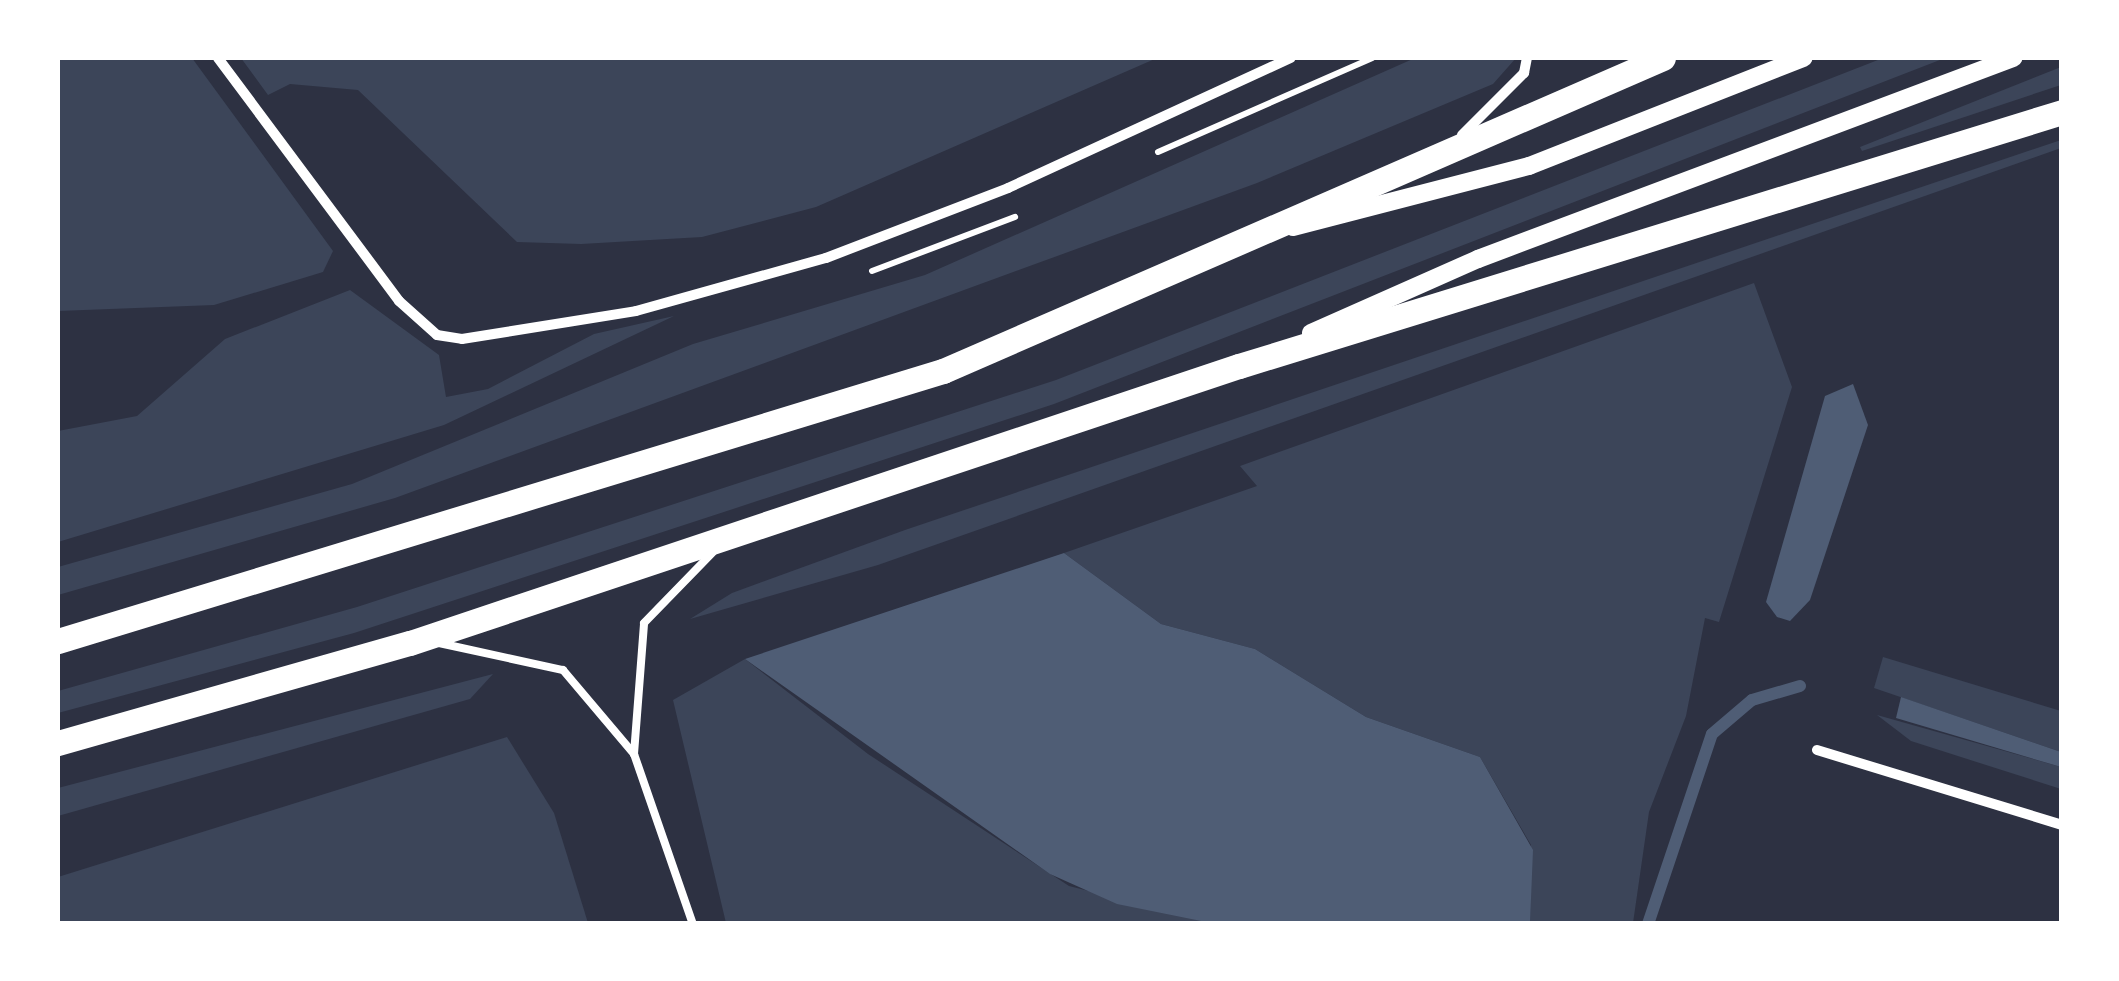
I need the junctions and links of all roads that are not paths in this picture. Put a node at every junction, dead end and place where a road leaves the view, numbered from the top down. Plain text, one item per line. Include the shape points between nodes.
1 (218, 58) edge
2 (1291, 58) edge
3 (1528, 58) edge
4 (1663, 58) edge
5 (1803, 58) edge
6 (2014, 58) edge
7 (2062, 112) edge
8 (1440, 156) junction
9 (1277, 230) junction
10 (1239, 366) junction
11 (721, 545) junction
12 (420, 640) junction
13 (58, 641) edge
14 (58, 744) edge
15 (1818, 750) dead end
16 (634, 754) junction
17 (2062, 825) edge
18 (693, 924) edge

1 - 2 street via 399,301 437,335 494,336 636,310 826,258 1008,188
3 - 8 street via 1524,73
4 - 8 main road
5 - 9 street via 1529,166 1405,205
6 - 10 street via 1478,259
7 - 10 main road
8 - 9 main road
9 - 13 main road via 943,371
10 - 11 main road
11 - 12 main road
11 - 16 lane via 644,623
12 - 14 main road
12 - 16 lane via 562,670
15 - 17 street
16 - 18 lane

